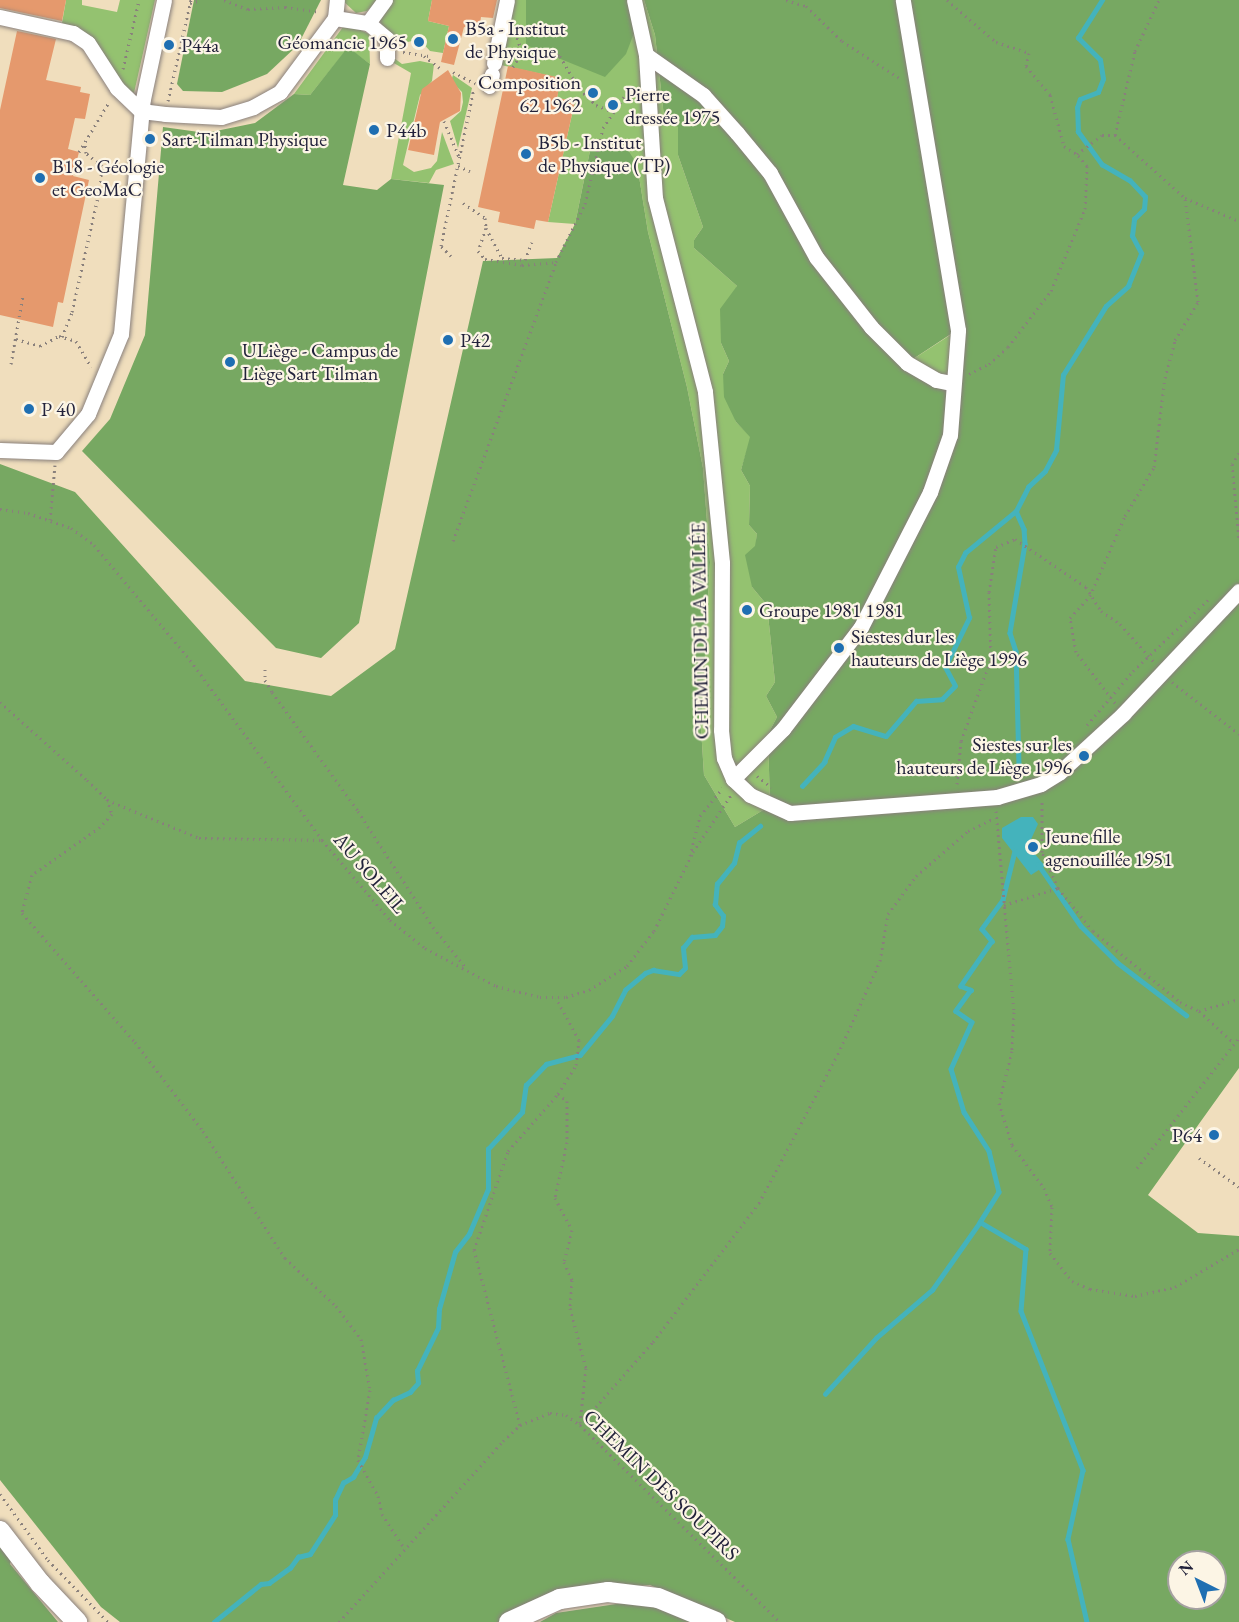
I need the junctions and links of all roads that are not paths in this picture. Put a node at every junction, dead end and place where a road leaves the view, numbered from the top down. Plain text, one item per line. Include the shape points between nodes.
1 (164, 0) edge
2 (336, 0) edge
3 (385, 0) edge
4 (507, 0) edge
5 (634, 0) edge
6 (903, 0) edge
7 (0, 17) edge
8 (336, 18) junction
9 (368, 22) junction
10 (646, 55) junction
11 (387, 58) dead end
12 (487, 76) road end
13 (141, 111) junction
14 (951, 382) junction
15 (0, 450) edge
16 (1239, 591) edge
17 (734, 779) junction
18 (0, 1531) edge
19 (77, 1622) edge
20 (509, 1622) edge
21 (716, 1622) edge

1 - 13 street
2 - 8 street
3 - 9 street
4 - 12 street
5 - 10 street, CHEMIN DE LA VALLÉE
6 - 14 street via 958,330
7 - 13 street via 73,33 88,43 117,88
8 - 9 street
8 - 13 street via 280,92 253,107 221,117
9 - 11 street via 387,39
10 - 14 street via 703,95 737,132 770,173 816,257 877,334 907,363 936,380
10 - 17 street, CHEMIN DE LA VALLÉE via 655,198 705,392 716,477 722,563 721,730 724,758
13 - 15 street via 121,334 88,414 56,452
14 - 17 street via 954,408 944,462 861,627 783,729
16 - 17 street, CHEMIN DE LA VALLÉE via 1123,714 1060,772 1041,784 998,797 956,791 790,813 750,795
18 - 19 main road via 39,1583
20 - 21 main road via 560,1599 608,1592 658,1598

